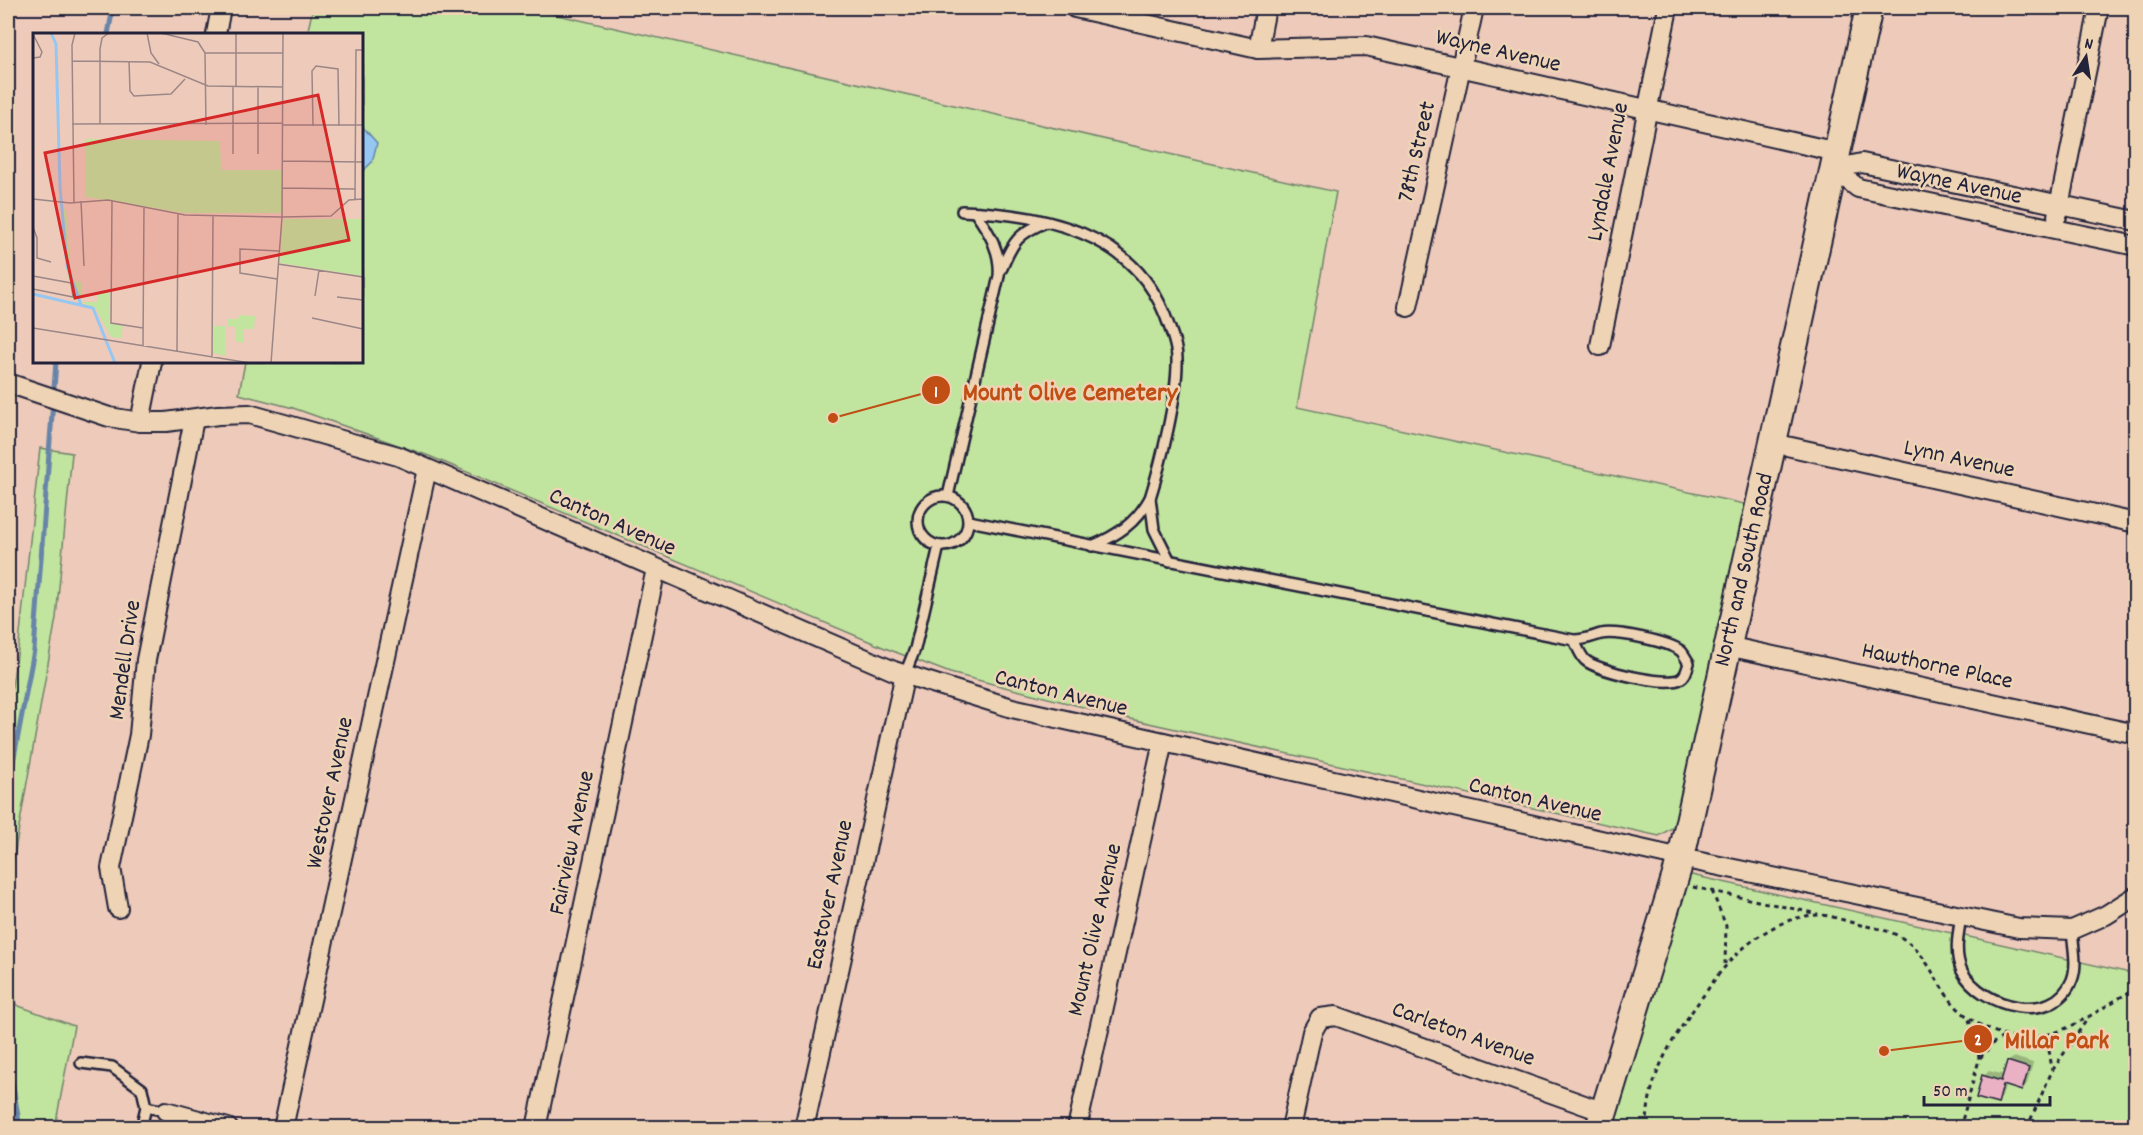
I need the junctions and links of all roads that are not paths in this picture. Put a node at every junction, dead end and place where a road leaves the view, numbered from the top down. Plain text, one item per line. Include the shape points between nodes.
1 (221, 8) edge
2 (1075, 8) edge
3 (1266, 8) edge
4 (1474, 8) edge
5 (1668, 8) edge
6 (1869, 8) edge
7 (2099, 8) edge
8 (216, 33) edge
9 (1258, 49) junction
10 (1462, 68) junction
11 (1645, 110) junction
12 (1836, 161) junction
13 (2059, 204) junction
14 (962, 211) dead end
15 (975, 212) junction
16 (2136, 221) edge
17 (1046, 222) junction
18 (2054, 230) junction
19 (2136, 246) edge
20 (999, 276) junction
21 (1408, 308) dead end
22 (1600, 346) dead end
23 (152, 363) edge
24 (8, 383) edge
25 (194, 419) junction
26 (140, 422) junction
27 (1773, 443) junction
28 (427, 469) junction
29 (948, 496) junction
30 (1150, 498) junction
31 (969, 521) junction
32 (2136, 523) edge
33 (939, 546) junction
34 (1092, 546) junction
35 (1170, 561) junction
36 (656, 569) junction
37 (1574, 639) junction
38 (1727, 646) junction
39 (905, 674) junction
40 (2136, 734) edge
41 (1162, 742) junction
42 (1681, 858) junction
43 (2136, 896) edge
44 (118, 908) dead end
45 (1961, 916) junction
46 (2072, 930) junction
47 (81, 1063) dead end
48 (146, 1107) junction
49 (166, 1112) joint
50 (1601, 1120) edge
51 (141, 1128) edge
52 (228, 1128) edge
53 (283, 1128) edge
54 (536, 1128) edge
55 (804, 1128) edge
56 (1077, 1128) edge
57 (1290, 1128) edge

1 - 8 street
2 - 9 street, Wayne Avenue
3 - 9 street
4 - 10 street, 78th Street
5 - 11 street, Lyndale Avenue
6 - 12 street, North and South Road
7 - 13 street
9 - 10 street, Wayne Avenue via 1366,46
10 - 11 street, Wayne Avenue
10 - 21 street, 78th Street
11 - 12 street, Wayne Avenue
11 - 22 street, Lyndale Avenue
12 - 13 street, Wayne Avenue
12 - 18 street, Wayne Avenue via 1858,188
12 - 27 street, North and South Road
13 - 16 street, Wayne Avenue
13 - 18 street
14 - 15 lane
15 - 17 lane
15 - 20 lane via 996,248
17 - 20 lane via 1016,239
17 - 30 lane via 1081,232 1125,258 1158,297 1173,336 1176,381
18 - 19 street, Wayne Avenue
20 - 29 lane
23 - 26 street
24 - 26 street, Canton Avenue via 109,417
25 - 26 street, Canton Avenue
25 - 28 street, Canton Avenue via 249,414 387,453
25 - 44 street, Mendell Drive via 146,660 139,735 111,868
27 - 32 street, Lynn Avenue
27 - 38 street, North and South Road
28 - 36 street, Canton Avenue
28 - 53 street, Westover Avenue
29 - 31 lane via 963,505
29 - 33 lane via 932,498 918,515 924,538
30 - 34 lane via 1142,514 1117,535
30 - 35 lane via 1154,530
31 - 33 lane via 956,543
31 - 34 lane
33 - 39 lane via 915,649
34 - 35 lane
35 - 37 lane
36 - 39 street, Canton Avenue
36 - 54 street, Fairview Avenue
37 - 37 lane via 1618,634 1667,644 1682,652 1689,663 1687,672 1680,679 1667,682 1600,669 1586,660
38 - 40 street, Hawthorne Place
38 - 42 street, North and South Road
39 - 41 street, Canton Avenue via 1012,708
39 - 55 street, Eastover Avenue
41 - 42 street, Canton Avenue
41 - 56 street, Mount Olive Avenue
42 - 45 street, Canton Avenue
42 - 50 street, North and South Road
43 - 46 street, Canton Avenue
45 - 46 street, Canton Avenue via 2019,928
45 - 46 lane via 1957,942 1962,970 1986,995 2018,1008 2037,1007 2056,999 2071,983
47 - 48 lane via 111,1067 142,1089
48 - 49 lane
48 - 51 lane
49 - 52 street
50 - 57 street, Carleton Avenue via 1336,1016 1320,1018 1312,1032

